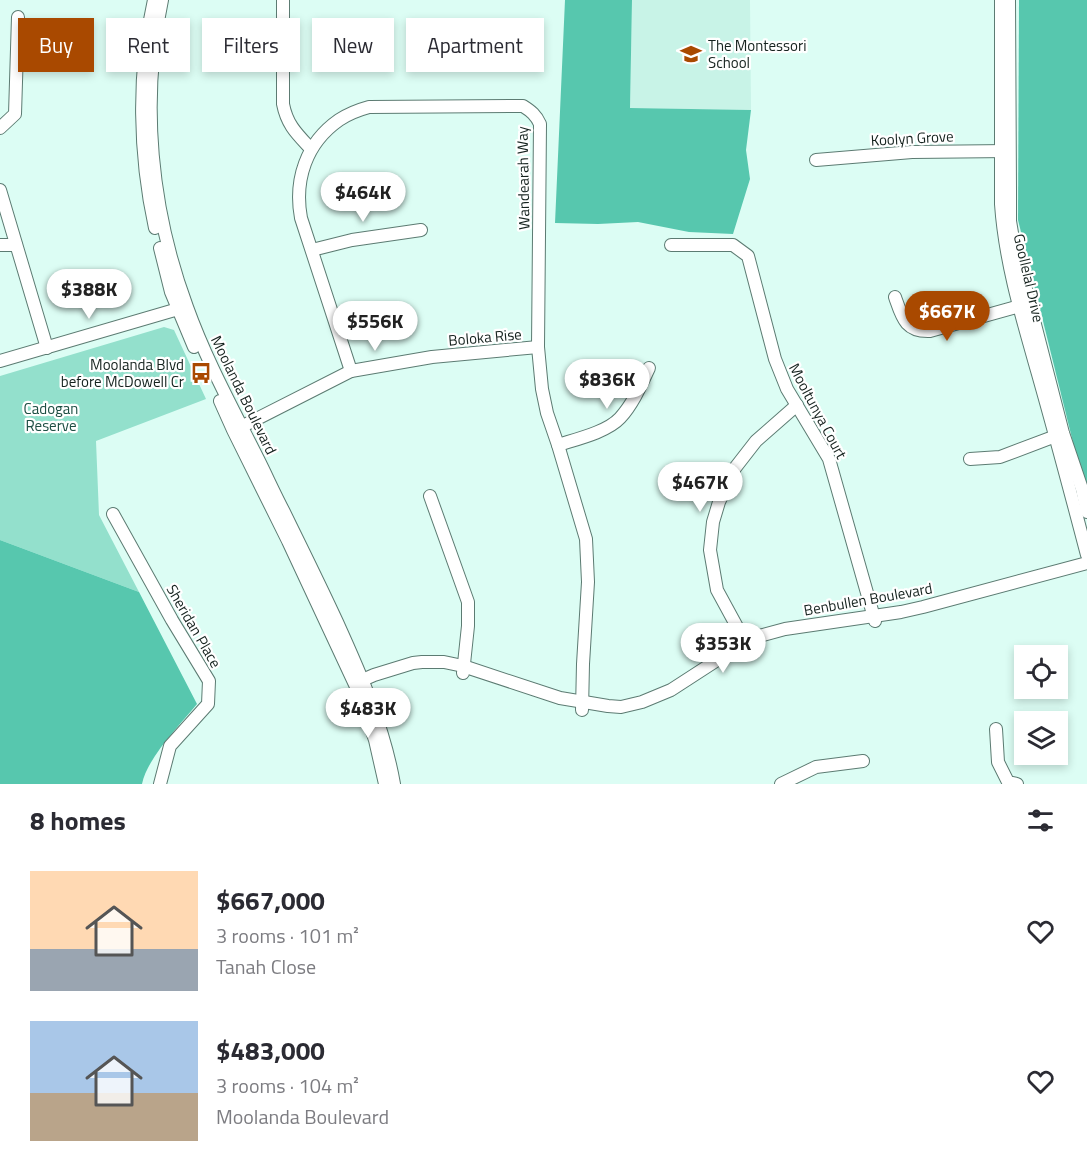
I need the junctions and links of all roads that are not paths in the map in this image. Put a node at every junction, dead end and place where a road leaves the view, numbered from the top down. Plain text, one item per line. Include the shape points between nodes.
1 (154, 0) edge
2 (162, 0) edge
3 (283, 0) edge
4 (1001, 0) edge
5 (1010, 0) edge
6 (18, 17) dead end
7 (0, 128) edge
8 (311, 149) junction
9 (1005, 151) junction
10 (816, 160) dead end
11 (0, 190) edge
12 (421, 231) dead end
13 (0, 245) edge
14 (16, 245) junction
15 (671, 245) dead end
16 (312, 250) junction
17 (895, 297) dead end
18 (1024, 305) junction
19 (182, 308) junction
20 (47, 348) junction
21 (538, 348) junction
22 (0, 361) edge
23 (649, 368) dead end
24 (351, 371) junction
25 (797, 405) junction
26 (237, 429) junction
27 (1059, 434) junction
28 (558, 446) junction
29 (970, 459) dead end
30 (430, 496) dead end
31 (1087, 512) edge
32 (113, 514) dead end
33 (1087, 555) edge
34 (1087, 563) edge
35 (1087, 571) edge
36 (874, 619) junction
37 (746, 645) junction
38 (463, 669) junction
39 (360, 685) junction
40 (582, 706) junction
41 (996, 729) dead end
42 (863, 761) dead end
43 (160, 784) edge
44 (385, 784) edge
45 (394, 784) edge
46 (781, 784) edge
47 (1017, 784) edge

1 - 19 street, Moolanda Boulevard via 145,44 144,149 149,202 166,274
2 - 19 street, Moolanda Boulevard via 153,56 152,146 160,212
3 - 8 street via 285,116
4 - 9 street, Goollelal Drive
5 - 9 street, Goollelal Drive
6 - 7 street via 15,114
8 - 16 street, Wandearah Way via 302,173 298,204
8 - 21 street, Wandearah Way via 339,120 369,106 523,106 536,116 540,124
9 - 10 street, Koolyn Grove via 912,152
9 - 18 street, Goollelal Drive via 1002,226
11 - 14 street
12 - 16 street
13 - 14 street
14 - 20 street
15 - 25 street, Mooltunya Court via 733,245 748,256 775,359
16 - 24 street, Wandearah Way
17 - 18 street via 907,324 920,331
18 - 27 street, Goollelal Drive
19 - 20 street
19 - 26 street, Moolanda Boulevard via 215,373
20 - 22 street
21 - 24 street, Boloka Rise via 432,357
21 - 28 street, Wandearah Way via 546,413
23 - 28 street via 619,420
24 - 26 street, Boloka Rise
25 - 36 street, Mooltunya Court via 829,459
25 - 37 street via 756,441 735,468 713,522 710,550 717,590
26 - 39 street, Moolanda Boulevard via 301,545
27 - 29 street via 1000,457
27 - 31 street, Goollelal Drive via 1082,489
27 - 33 street, Goollelal Drive
28 - 40 street, Wandearah Way via 586,539 588,582
30 - 38 street via 468,602
32 - 43 street, Sheridan Place via 209,681 208,704 170,746
34 - 36 street, Benbullen Boulevard
35 - 36 street, Benbullen Boulevard via 914,616
36 - 37 street, Benbullen Boulevard
37 - 40 street, Benbullen Boulevard via 676,695 645,709 614,714
38 - 39 street, Benbullen Boulevard via 444,662 422,662 396,668
38 - 40 street, Benbullen Boulevard via 524,694
39 - 44 street, Moolanda Boulevard
39 - 45 street, Moolanda Boulevard via 388,755
41 - 47 street via 998,762 1008,782
42 - 46 street via 816,767

